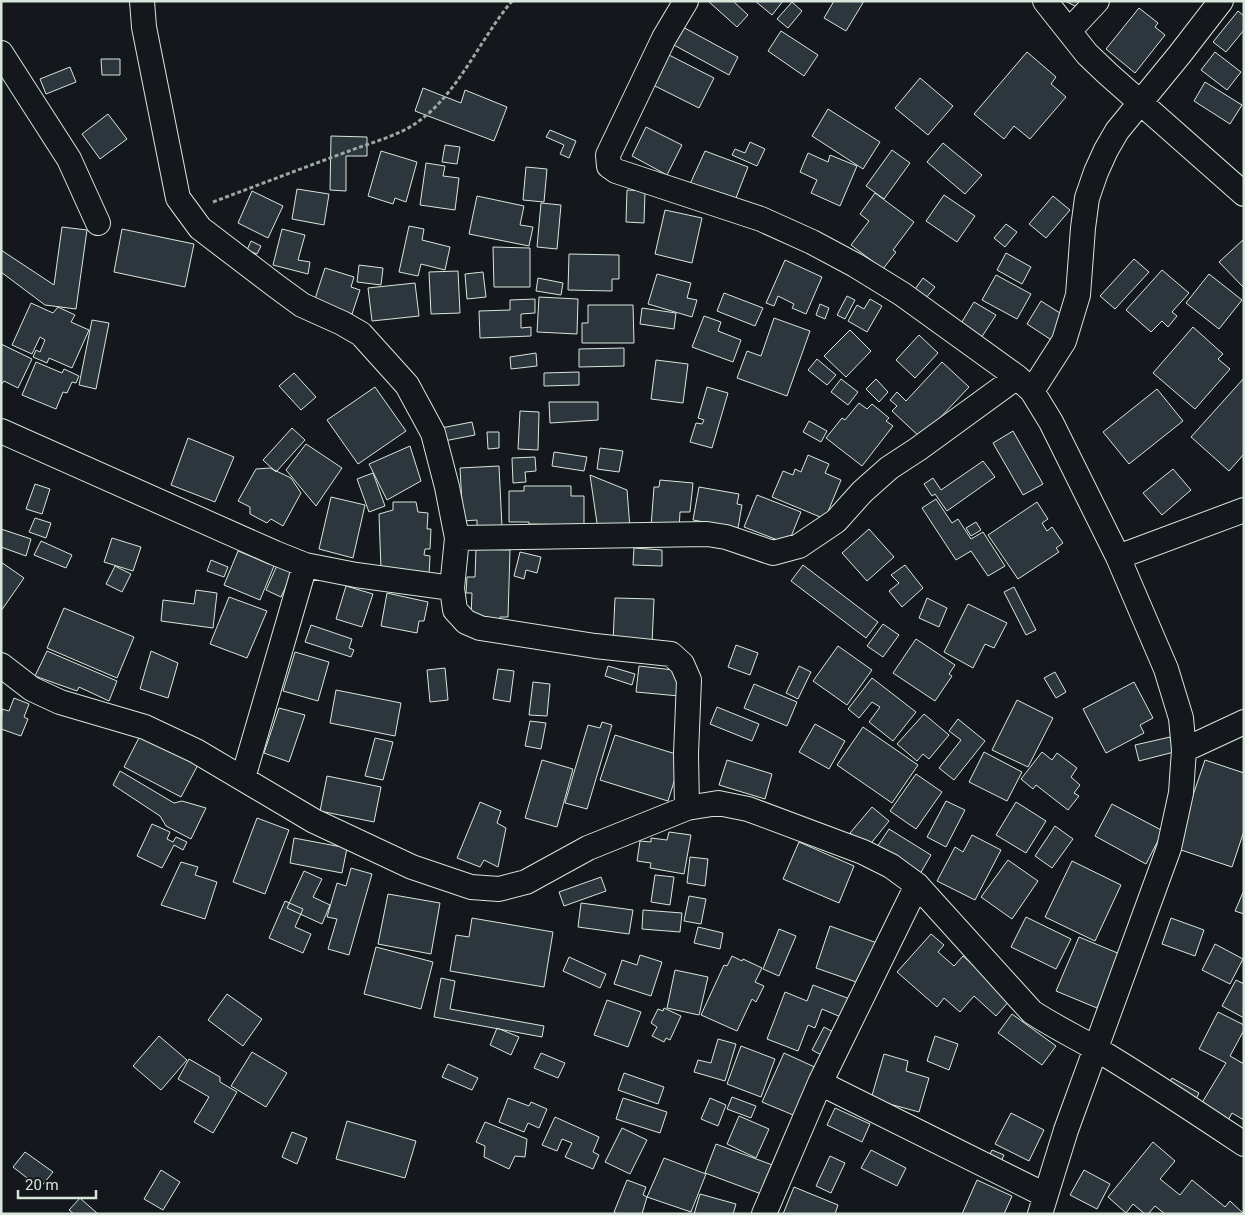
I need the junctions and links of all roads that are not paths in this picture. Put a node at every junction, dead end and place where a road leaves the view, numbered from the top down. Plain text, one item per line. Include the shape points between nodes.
1 (142, 1) edge
2 (686, 1) edge
3 (1046, 1) edge
4 (1097, 1) edge
5 (1221, 1) edge
6 (1069, 31) junction
7 (1, 52) edge
8 (1140, 101) junction
9 (1244, 194) edge
10 (98, 223) dead end
11 (1025, 384) junction
12 (1, 431) edge
13 (1244, 510) edge
14 (457, 538) junction
15 (1118, 557) junction
16 (305, 565) junction
17 (452, 588) junction
18 (1, 665) edge
19 (1244, 722) edge
20 (1184, 750) junction
21 (243, 778) junction
22 (687, 808) junction
23 (917, 884) junction
24 (1096, 1049) junction
25 (820, 1083) junction
26 (1244, 1144) edge
27 (1043, 1204) edge
28 (764, 1214) edge

1 - 14 street via 144,27 178,198 200,228 295,300 361,334 407,386 433,433
2 - 11 street via 664,38 608,155 609,166 761,219 812,242 902,294
3 - 6 street
4 - 6 street
5 - 8 street
6 - 8 street via 1087,54
7 - 10 street via 69,159
8 - 9 street
8 - 11 street via 1117,131 1096,172 1086,205 1078,295 1064,341
11 - 14 street via 888,468 836,520 799,546 784,551 774,553 707,534
11 - 15 street via 1051,422
12 - 16 street
13 - 15 street
14 - 17 street
15 - 20 street via 1166,669 1181,718
16 - 17 street
16 - 21 street
17 - 22 street via 455,610 466,622 480,628 671,654 682,664 689,680
18 - 21 street via 32,689 60,702 145,727
19 - 20 street
20 - 24 street via 1181,793 1169,848
21 - 22 street via 314,821 412,867 471,887 499,889 526,882 588,848
22 - 23 street via 718,803 748,810 863,852
23 - 24 street via 1032,1012
23 - 25 street
24 - 26 street
24 - 27 street
25 - 27 street
25 - 28 street

